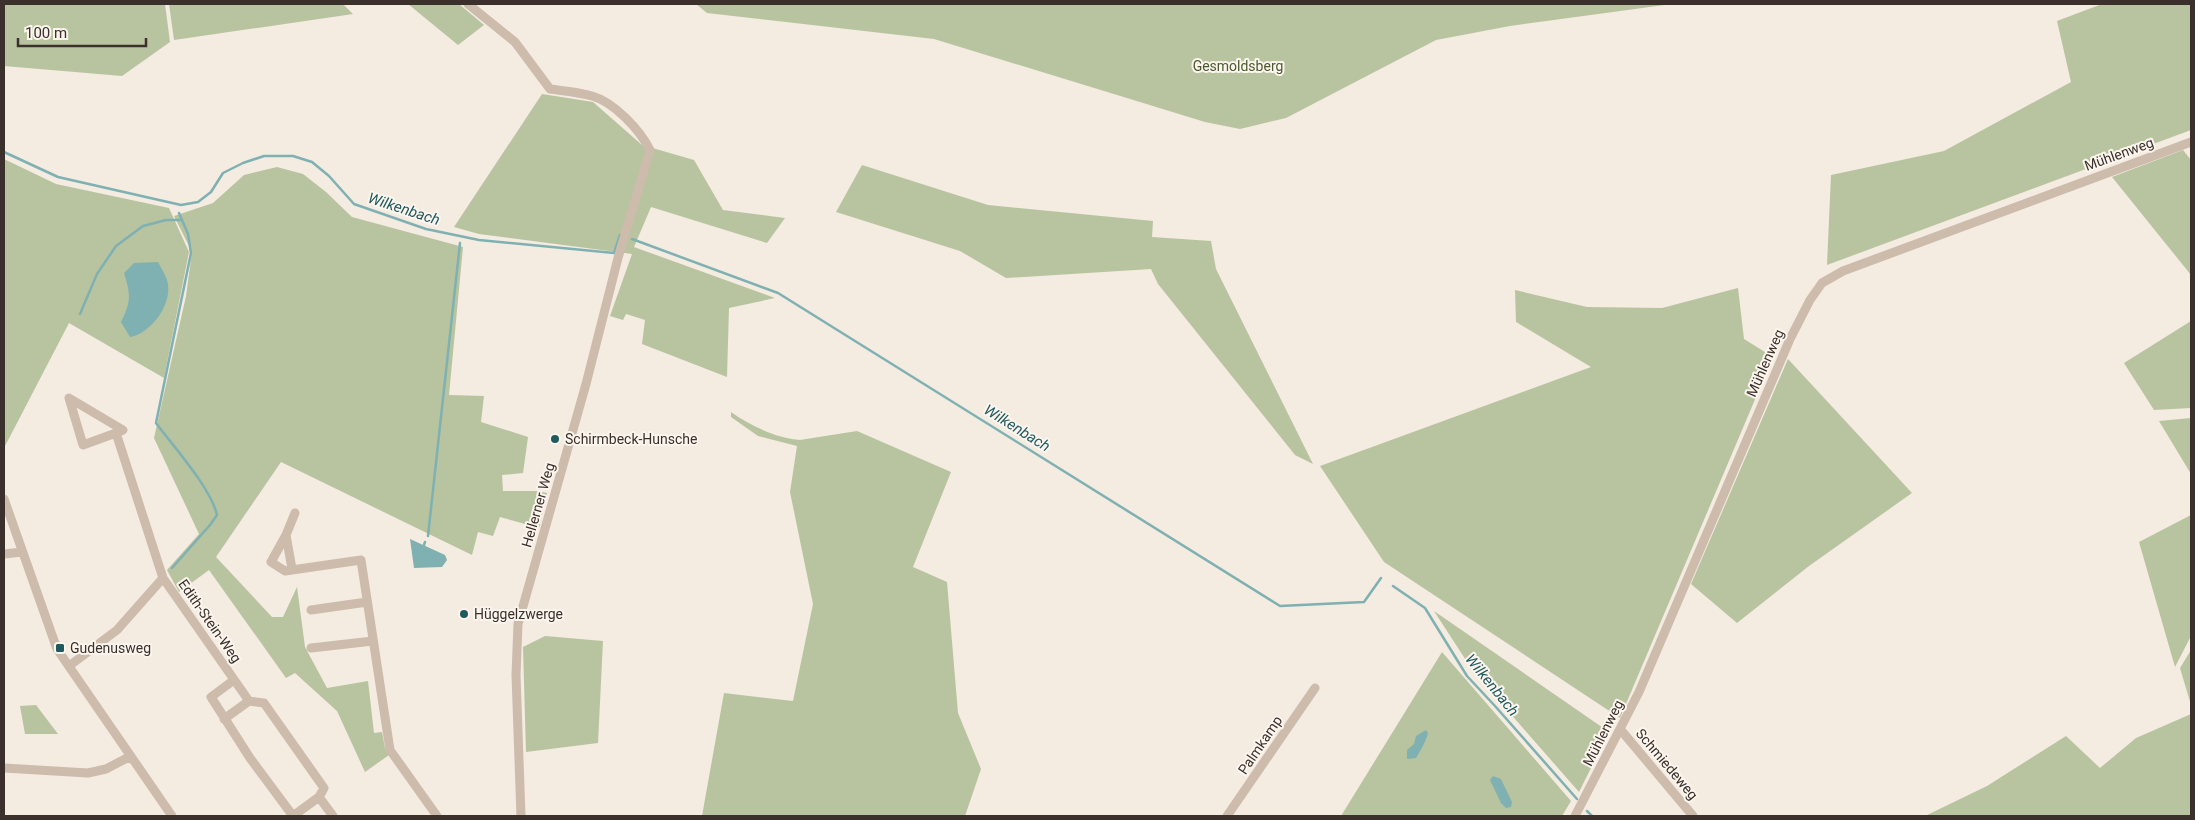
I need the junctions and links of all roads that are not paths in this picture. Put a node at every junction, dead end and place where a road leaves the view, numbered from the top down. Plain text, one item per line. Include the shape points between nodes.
1 (468, 4) edge
2 (2191, 142) edge
3 (116, 433) junction
4 (4, 500) edge
5 (295, 513) dead end
6 (286, 535) junction
7 (22, 552) junction
8 (4, 554) edge
9 (292, 569) junction
10 (162, 578) junction
11 (367, 602) junction
12 (311, 610) dead end
13 (374, 641) junction
14 (311, 648) dead end
15 (69, 666) junction
16 (234, 680) junction
17 (1315, 688) dead end
18 (249, 701) junction
19 (224, 719) junction
20 (1620, 730) junction
21 (132, 759) junction
22 (4, 768) edge
23 (319, 797) junction
24 (172, 816) edge
25 (293, 816) edge
26 (332, 816) edge
27 (437, 816) edge
28 (521, 816) edge
29 (1227, 816) edge
30 (1575, 816) edge
31 (1693, 816) edge

1 - 28 street, Hellerner Weg via 516,42 550,89 604,100 627,119 645,139 650,150 518,624 516,675
2 - 20 street, Mühlenweg via 1843,272 1822,283 1790,339
3 - 3 street, Edith-Stein-Weg via 123,430 69,398 84,445
3 - 10 street, Edith-Stein-Weg
4 - 7 street
5 - 6 street
6 - 9 street
6 - 9 street via 270,562 285,571
7 - 8 street
7 - 15 street via 52,638
9 - 11 street via 361,560
10 - 15 street via 117,630
10 - 16 street, Edith-Stein-Weg
11 - 12 street
11 - 13 street
13 - 14 street
13 - 27 street via 390,750
15 - 21 street
16 - 18 street, Edith-Stein-Weg
16 - 19 street, Edith-Stein-Weg via 210,697
17 - 29 street, Palmkamp
18 - 19 street
18 - 23 street, Edith-Stein-Weg via 264,703 324,788
19 - 25 street, Edith-Stein-Weg
20 - 30 street, Mühlenweg
20 - 31 street, Schmiedeweg
21 - 22 street via 127,758 106,770 88,773
21 - 24 street
23 - 25 street
23 - 26 street

